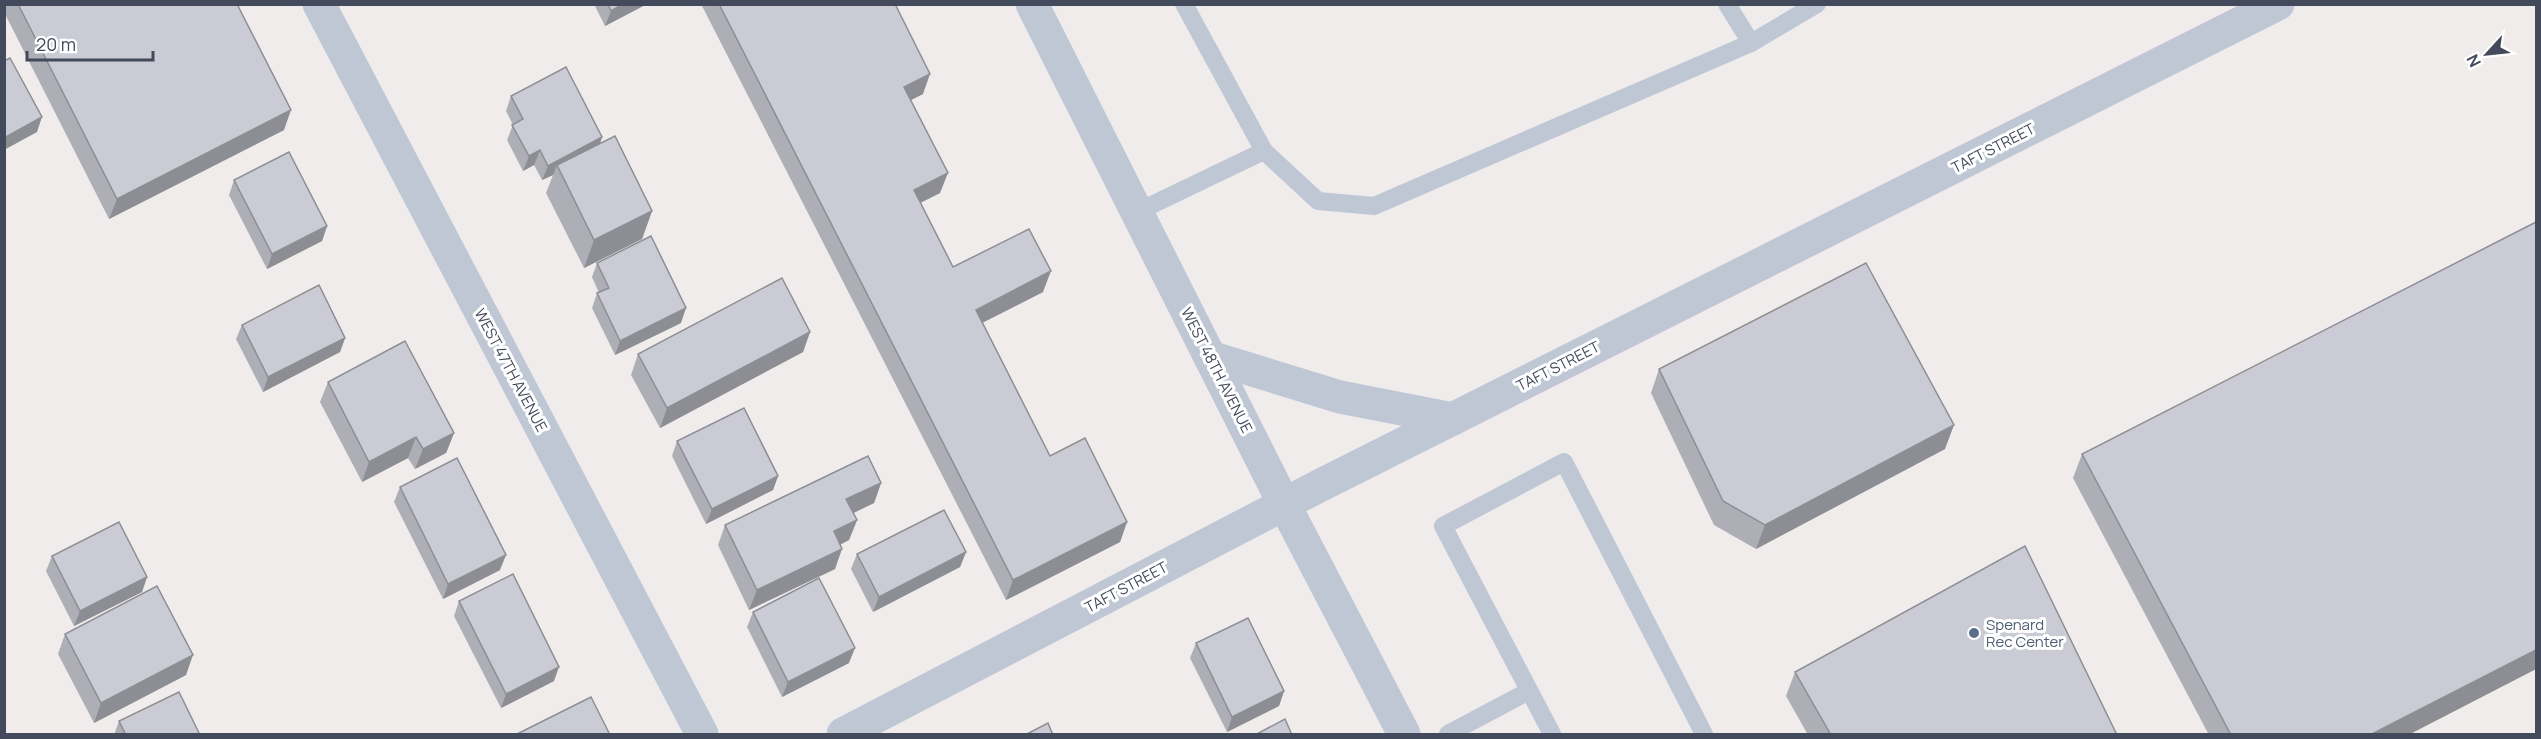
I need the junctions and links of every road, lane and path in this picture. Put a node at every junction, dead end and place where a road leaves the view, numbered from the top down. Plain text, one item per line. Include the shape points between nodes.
1 (320, 4) edge
2 (1032, 4) edge
3 (1184, 4) edge
4 (1727, 4) edge
5 (1817, 4) edge
6 (2278, 4) edge
7 (1751, 43) junction
8 (1264, 151) junction
9 (1137, 212) junction
10 (1210, 357) junction
11 (1453, 419) junction
12 (1284, 504) junction
13 (1529, 691) junction
14 (702, 735) edge
15 (843, 735) edge
16 (1404, 735) edge
17 (1448, 735) edge
18 (1552, 735) edge
19 (1704, 735) edge

1 - 14 street, WEST 47TH AVENUE
2 - 9 street, WEST 48TH AVENUE
3 - 8 lane
4 - 7 lane
5 - 7 lane
6 - 11 street, TAFT STREET
7 - 8 lane via 1374,206 1318,201
8 - 9 lane
9 - 10 street, WEST 48TH AVENUE
10 - 11 street via 1340,397
10 - 12 street, WEST 48TH AVENUE
11 - 12 street, TAFT STREET
12 - 15 street, TAFT STREET
12 - 16 street, WEST 48TH AVENUE
13 - 17 lane
13 - 18 lane
13 - 19 lane via 1443,526 1564,462

